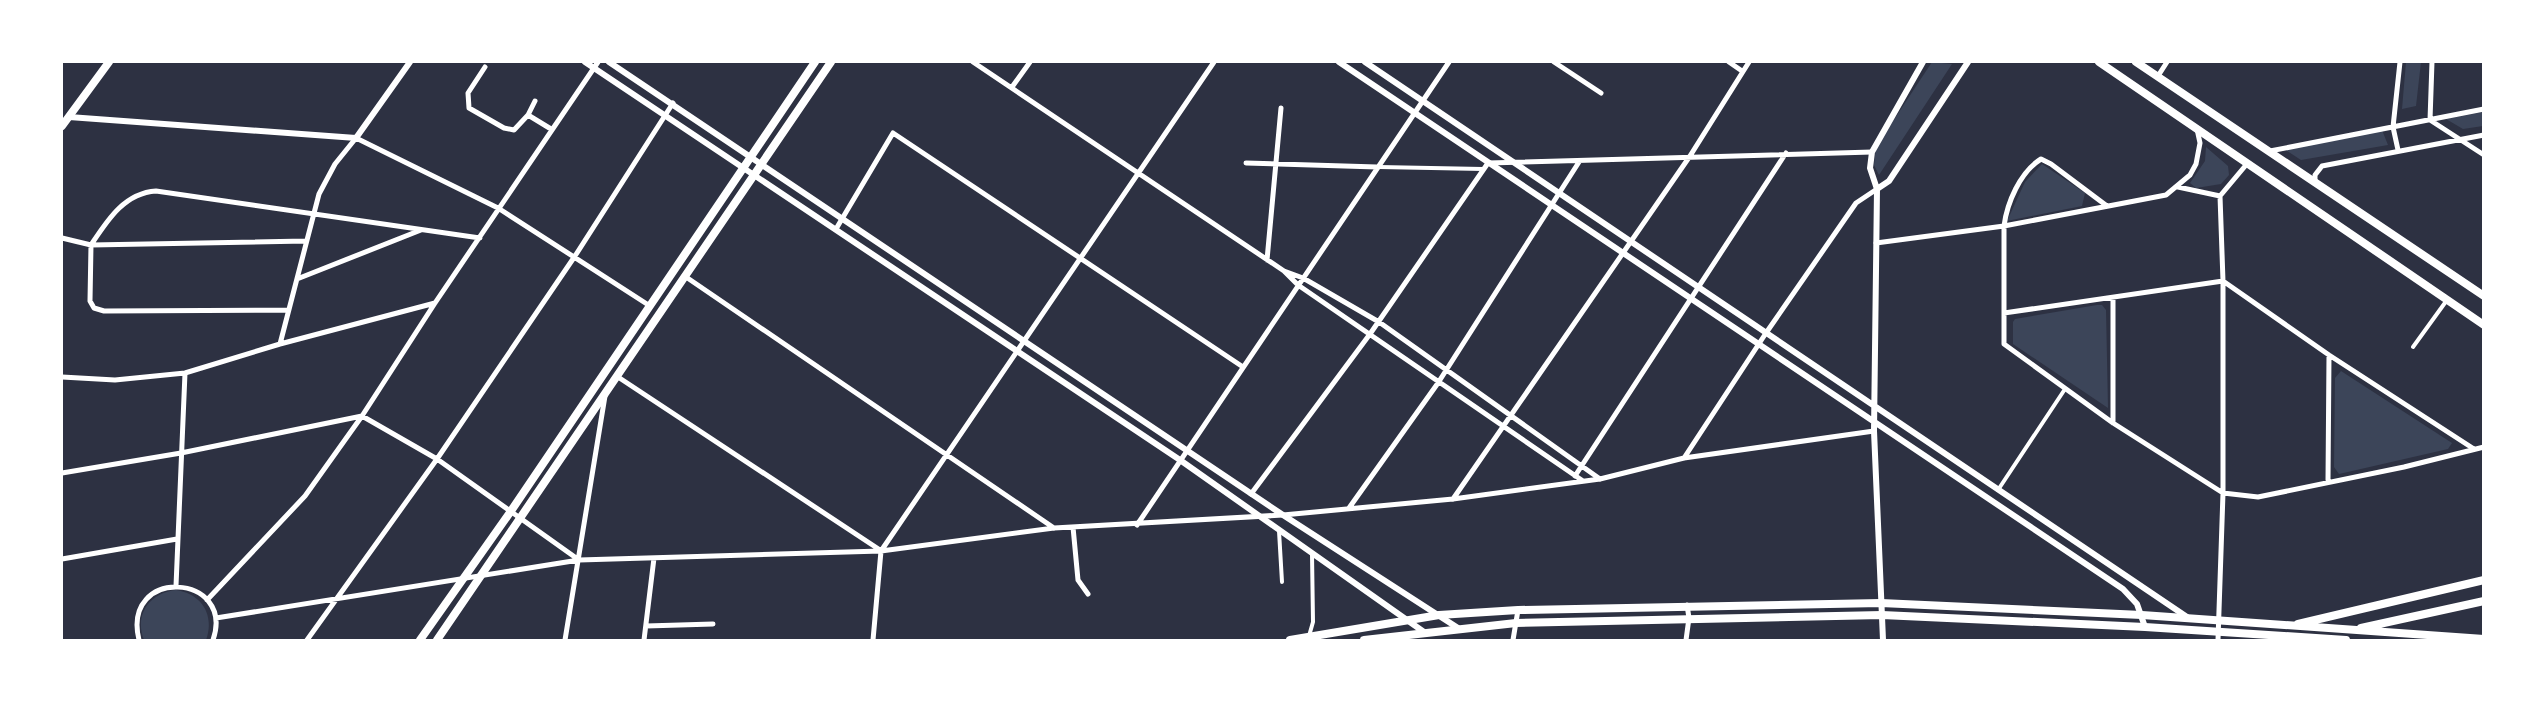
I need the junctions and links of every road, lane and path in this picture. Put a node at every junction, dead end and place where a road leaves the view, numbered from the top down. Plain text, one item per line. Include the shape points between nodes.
1 (109, 62) edge
2 (410, 62) edge
3 (585, 62) edge
4 (609, 62) edge
5 (815, 62) edge
6 (831, 62) edge
7 (973, 62) edge
8 (1030, 62) edge
9 (1214, 62) edge
10 (1340, 62) edge
11 (1365, 62) edge
12 (1449, 62) edge
13 (1554, 62) edge
14 (1729, 62) edge
15 (1749, 62) edge
16 (1922, 62) edge
17 (1968, 62) edge
18 (2098, 62) edge
19 (2136, 62) edge
20 (2167, 62) edge
21 (2400, 62) edge
22 (2432, 62) edge
23 (597, 64) edge
24 (485, 67) dead end
25 (1742, 71) junction
26 (2158, 76) junction
27 (1012, 87) junction
28 (1601, 93) dead end
29 (535, 101) dead end
30 (1422, 101) junction
31 (673, 104) junction
32 (1281, 108) dead end
33 (2484, 110) edge
34 (1414, 112) junction
35 (528, 115) junction
36 (665, 115) junction
37 (65, 117) edge
38 (2430, 120) junction
39 (62, 126) edge
40 (2393, 127) junction
41 (551, 129) junction
42 (2197, 129) junction
43 (2484, 135) edge
44 (356, 138) junction
45 (2460, 139) junction
46 (2398, 150) junction
47 (2270, 151) junction
48 (1872, 152) junction
49 (1786, 153) junction
50 (750, 155) junction
51 (2484, 155) edge
52 (1690, 156) junction
53 (1579, 162) junction
54 (762, 163) junction
55 (1246, 163) dead end
56 (1276, 163) junction
57 (1488, 163) junction
58 (1515, 163) junction
59 (2246, 165) junction
60 (1377, 167) junction
61 (742, 168) junction
62 (1483, 169) junction
63 (1138, 172) junction
64 (754, 176) junction
65 (2315, 182) junction
66 (2178, 187) junction
67 (1877, 189) junction
68 (1559, 193) junction
69 (2220, 196) junction
70 (1552, 206) junction
71 (2107, 206) junction
72 (498, 208) junction
73 (313, 214) junction
74 (842, 217) junction
75 (2004, 226) junction
76 (836, 229) junction
77 (423, 230) junction
78 (62, 238) edge
79 (480, 238) junction
80 (306, 241) junction
81 (1631, 241) junction
82 (1876, 243) junction
83 (91, 245) junction
84 (1623, 254) junction
85 (575, 256) junction
86 (1081, 257) junction
87 (1267, 260) junction
88 (1284, 271) junction
89 (686, 277) junction
90 (1303, 278) junction
91 (297, 279) junction
92 (2223, 281) junction
93 (1298, 285) junction
94 (1699, 288) junction
95 (2484, 296) edge
96 (2113, 298) junction
97 (1691, 299) junction
98 (2447, 300) junction
99 (435, 303) junction
100 (650, 306) junction
101 (289, 310) junction
102 (2004, 313) junction
103 (1379, 322) junction
104 (2484, 325) edge
105 (1766, 333) junction
106 (1370, 334) junction
107 (1024, 341) junction
108 (280, 344) junction
109 (1758, 345) junction
110 (2413, 347) dead end
111 (1017, 351) junction
112 (2329, 355) junction
113 (1243, 367) junction
114 (1446, 371) junction
115 (185, 373) junction
116 (62, 377) edge
117 (618, 377) junction
118 (1438, 383) junction
119 (2065, 389) junction
120 (605, 396) junction
121 (1874, 406) junction
122 (362, 416) junction
123 (1512, 416) junction
124 (1874, 419) junction
125 (2113, 423) junction
126 (1505, 426) junction
127 (1874, 431) junction
128 (2484, 447) edge
129 (2474, 449) junction
130 (1187, 450) junction
131 (181, 453) junction
132 (948, 453) junction
133 (1684, 458) junction
134 (437, 459) junction
135 (1180, 460) junction
136 (1581, 464) junction
137 (62, 472) edge
138 (1575, 476) junction
139 (1600, 479) junction
140 (2328, 480) junction
141 (1583, 481) junction
142 (1997, 491) junction
143 (2223, 493) junction
144 (1251, 494) junction
145 (1454, 499) junction
146 (1349, 508) junction
147 (511, 511) junction
148 (1283, 515) junction
149 (1257, 516) junction
150 (523, 518) junction
151 (1137, 525) junction
152 (1073, 527) junction
153 (1054, 528) junction
154 (1279, 531) junction
155 (177, 539) junction
156 (881, 551) junction
157 (1312, 554) junction
158 (654, 558) junction
159 (62, 559) edge
160 (579, 560) junction
161 (483, 574) junction
162 (464, 577) junction
163 (2484, 580) edge
164 (1282, 582) dead end
165 (176, 586) junction
166 (1088, 594) dead end
167 (207, 600) junction
168 (333, 601) junction
169 (2484, 601) edge
170 (1881, 603) junction
171 (1687, 605) junction
172 (1518, 610) junction
173 (1439, 615) junction
174 (1882, 615) junction
175 (2142, 615) junction
176 (216, 618) junction
177 (1689, 618) junction
178 (2190, 619) junction
179 (1409, 621) junction
180 (1516, 622) junction
181 (2218, 622) junction
182 (713, 624) dead end
183 (646, 626) junction
184 (2290, 626) junction
185 (2145, 627) junction
186 (1458, 628) junction
187 (2350, 630) junction
188 (1424, 632) junction
189 (2218, 636) edge
190 (1309, 639) edge
191 (2319, 639) junction
192 (2484, 639) edge
193 (139, 640) edge
194 (213, 640) edge
195 (307, 640) edge
196 (420, 640) edge
197 (437, 640) edge
198 (565, 640) edge
199 (644, 640) edge
200 (873, 640) edge
201 (1290, 640) edge
202 (1364, 640) edge
203 (1513, 640) edge
204 (1686, 640) edge
205 (1883, 640) edge
206 (2346, 640) edge

1 - 37 main road
2 - 44 street
3 - 23 street
4 - 31 street
5 - 50 main road
6 - 54 main road
7 - 27 street
8 - 27 street
9 - 63 street
10 - 34 street
11 - 30 street
12 - 30 street
13 - 28 street
14 - 25 street
15 - 25 street
16 - 48 street
17 - 67 street via 1889,181
18 - 42 main road
19 - 26 main road
20 - 26 street
21 - 40 street
22 - 38 street
23 - 36 street
23 - 41 street
24 - 35 street via 468,93 469,108 514,130
25 - 52 street
26 - 47 main road
27 - 63 street
29 - 35 street
30 - 34 street
30 - 58 street
31 - 36 street
31 - 50 street
32 - 56 street
33 - 38 street
34 - 57 street
34 - 60 street
35 - 41 street
36 - 61 street
36 - 85 street
37 - 39 main road
37 - 44 street
38 - 40 street
38 - 45 street
40 - 46 street
40 - 47 street
41 - 72 street
42 - 59 main road
42 - 66 street via 2200,143 2196,164
43 - 45 street
44 - 72 street
44 - 73 street via 335,164
45 - 46 street
45 - 51 street
46 - 65 street via 2322,166
47 - 65 main road
48 - 49 street
48 - 67 street via 1869,168
49 - 52 street
49 - 94 street
50 - 54 street
50 - 61 main road
52 - 53 street
52 - 81 street
53 - 58 street
53 - 68 street
54 - 64 main road
54 - 74 street
55 - 56 street
56 - 60 street
56 - 87 street
57 - 58 street
57 - 62 street
57 - 70 street
58 - 68 street
59 - 69 street
59 - 98 main road
60 - 62 street
60 - 90 street
61 - 64 street
61 - 100 main road
62 - 103 street
63 - 86 street
63 - 87 street
64 - 76 street
64 - 89 main road
65 - 95 main road
66 - 69 street
66 - 71 street via 2166,195
67 - 82 street
67 - 105 street via 1856,203
68 - 70 street
68 - 81 street
69 - 92 street
70 - 84 street
70 - 114 street
71 - 75 street
71 - 75 street via 2040,159 2021,181 2007,208
72 - 79 street
72 - 85 street
73 - 77 street
73 - 80 street
73 - 83 street via 147,192 113,211
74 - 76 street
74 - 86 street via 893,133
74 - 107 street
75 - 82 street
75 - 102 street
76 - 111 street
77 - 79 street
77 - 91 street
78 - 83 street
79 - 99 street
80 - 83 street
80 - 91 street
81 - 84 street
81 - 94 street
82 - 121 street
83 - 101 street via 90,301 94,308
84 - 97 street
84 - 123 street
85 - 100 street
85 - 134 street
86 - 107 street
86 - 113 street
87 - 88 street
88 - 90 street
88 - 93 street
89 - 117 main road
89 - 132 street
90 - 93 street
90 - 103 street
91 - 101 street
92 - 96 street
92 - 112 street
92 - 143 street
93 - 106 street
93 - 113 street
94 - 97 street
94 - 105 street
96 - 102 street
96 - 125 street
97 - 109 street
97 - 136 street
98 - 104 main road
98 - 110 street
99 - 108 street
99 - 122 street
100 - 147 main road
101 - 108 street
102 - 119 street via 2004,344
103 - 106 street
103 - 114 street
105 - 109 street
105 - 121 street
106 - 118 street
106 - 144 street
107 - 111 street
107 - 130 street
108 - 115 street
109 - 124 street
109 - 133 street
111 - 132 street
111 - 135 street
112 - 129 street
112 - 140 street
113 - 130 street
114 - 118 street
114 - 123 street
115 - 116 street via 115,381
115 - 131 street
117 - 120 main road
117 - 156 street
118 - 126 street
118 - 146 street
119 - 125 street
119 - 142 street
120 - 150 main road
120 - 160 street
121 - 124 street
121 - 142 street
122 - 131 street
122 - 134 street
122 - 167 street via 305,496
123 - 126 street
123 - 136 street
124 - 127 street
124 - 175 street via 2123,589
125 - 143 street
126 - 138 street
126 - 145 street
127 - 133 street
127 - 170 street
128 - 129 street
129 - 140 street via 2404,467
130 - 135 street
130 - 144 street
131 - 137 street
131 - 155 street
132 - 153 street
132 - 156 street
133 - 139 street
134 - 147 street
134 - 168 street
135 - 149 street
135 - 151 street
136 - 138 street
136 - 139 street
138 - 141 street
139 - 141 street
140 - 143 street via 2258,497
141 - 145 street
142 - 178 street
143 - 181 street
144 - 148 street
145 - 146 street
146 - 148 street
147 - 150 street
147 - 162 main road
148 - 149 street
148 - 173 street
149 - 151 street
149 - 154 street
150 - 160 street
150 - 161 main road
151 - 152 street
152 - 153 street
152 - 166 street via 1078,580
153 - 156 street
154 - 157 street
154 - 164 street
155 - 159 street
155 - 165 street
156 - 158 street
156 - 200 street
157 - 179 street
157 - 190 street via 1313,622
158 - 160 street
158 - 183 street
160 - 161 street
160 - 198 street
161 - 162 street
161 - 197 main road
162 - 168 street
162 - 196 main road
163 - 184 main road
165 - 167 street via 196,591
165 - 193 street via 162,588 142,605 136,628
167 - 176 street
168 - 176 street
168 - 195 street
169 - 187 main road
170 - 171 main road
170 - 174 street
170 - 175 main road
171 - 172 main road
171 - 177 street
172 - 173 main road
172 - 180 street
173 - 179 main road
173 - 186 street
174 - 177 main road
174 - 185 main road
174 - 205 street
175 - 178 main road
175 - 185 street
176 - 194 street
177 - 180 main road
177 - 204 street
178 - 181 main road
179 - 188 street
179 - 190 main road
180 - 186 main road
180 - 203 street
181 - 184 main road
181 - 189 street
182 - 183 street
183 - 199 street
184 - 187 main road
185 - 189 main road
186 - 188 main road
187 - 191 main road
187 - 192 main road
188 - 202 main road
189 - 191 main road
190 - 201 main road
191 - 206 main road

